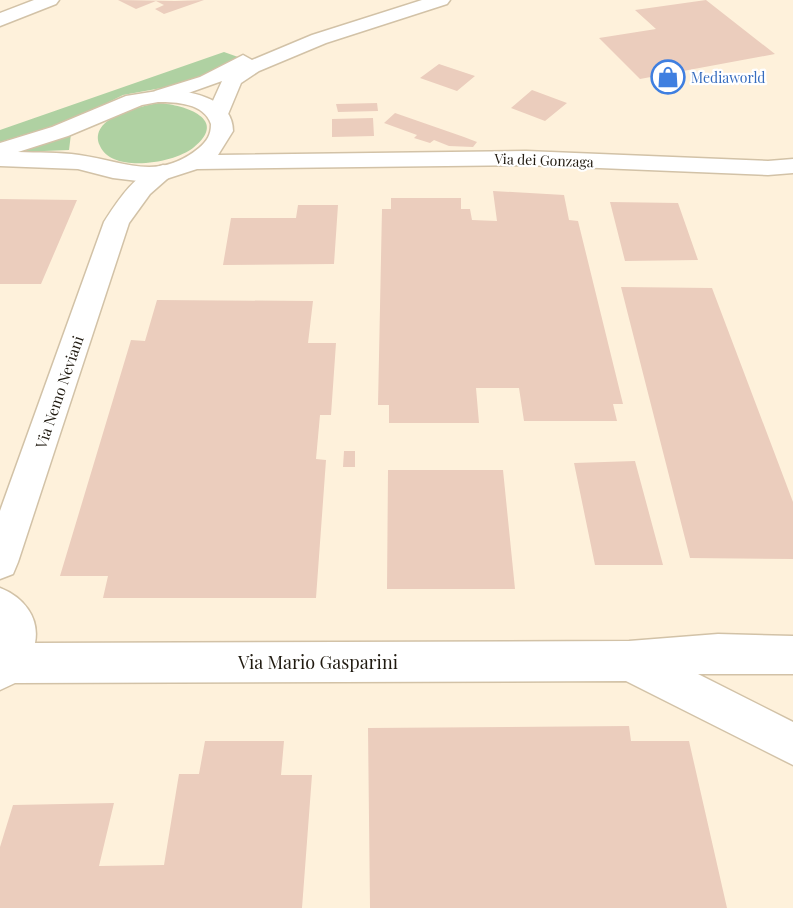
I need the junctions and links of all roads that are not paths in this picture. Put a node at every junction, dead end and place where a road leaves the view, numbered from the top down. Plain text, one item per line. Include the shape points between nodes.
1 (50, 0) edge
2 (403, 0) edge
3 (441, 0) edge
4 (0, 20) edge
5 (163, 96) junction
6 (96, 117) junction
7 (220, 121) junction
8 (0, 150) edge
9 (0, 159) edge
10 (294, 160) junction
11 (191, 162) junction
12 (793, 166) edge
13 (106, 169) junction
14 (163, 172) junction
15 (117, 222) junction
16 (0, 562) edge
17 (0, 606) edge
18 (793, 655) edge
19 (629, 661) junction
20 (4, 666) edge
21 (793, 744) edge

1 - 4 main road
2 - 5 main road via 283,43 207,81
3 - 7 main road via 319,39 252,67 227,89
5 - 6 main road, Via dei Gonzaga via 126,102
5 - 7 main road, Via dei Gonzaga via 195,101
6 - 8 main road, Via dei Gonzaga
6 - 13 main road via 81,137 81,148 87,158
7 - 10 main road, Via dei Gonzaga via 233,138
7 - 11 main road, Via dei Gonzaga via 218,141
9 - 13 main road, Via dei Gonzaga via 75,161
10 - 11 main road, Via dei Gonzaga
10 - 12 main road, Via dei Gonzaga via 526,158
11 - 14 main road, Via dei Gonzaga
13 - 14 main road, Via dei Gonzaga via 138,174
13 - 15 main road, Via Nemo Neviani
14 - 15 main road, Via Nemo Neviani via 141,189
15 - 16 main road, Via Nemo Neviani
17 - 20 main road via 17,621 16,648
18 - 19 main road, Via Mario Gasparini via 718,653
19 - 20 main road, Via Mario Gasparini
19 - 21 main road, Via Mario Gasparini

